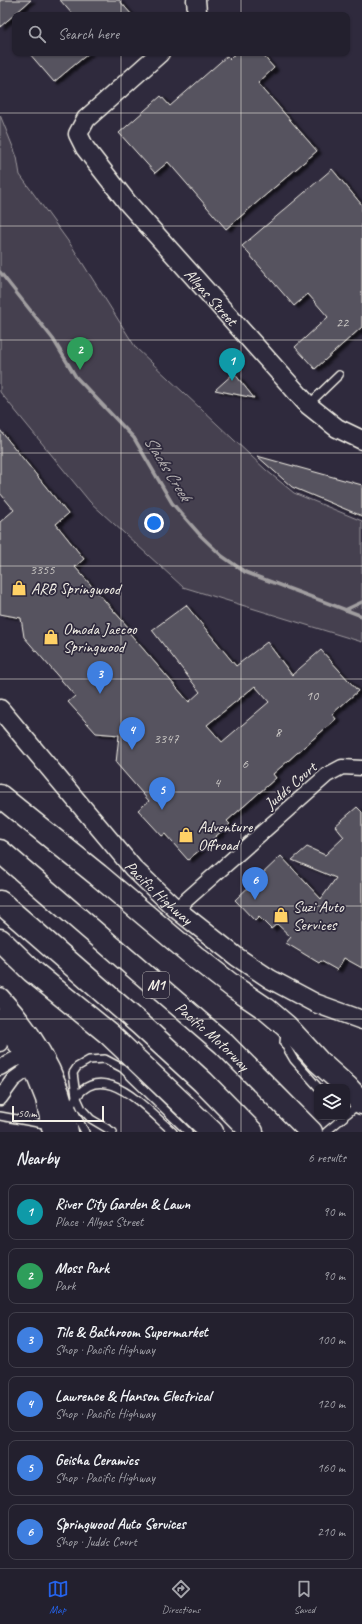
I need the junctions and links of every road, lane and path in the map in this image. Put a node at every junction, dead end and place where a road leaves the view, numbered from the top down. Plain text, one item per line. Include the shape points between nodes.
1 (196, 0) edge
2 (196, 12) edge
3 (157, 56) edge
4 (339, 375) dead end
5 (308, 405) junction
6 (362, 440) edge
7 (0, 709) edge
8 (362, 768) edge
9 (0, 796) edge
10 (0, 851) edge
11 (0, 902) edge
12 (176, 909) junction
13 (0, 940) edge
14 (0, 997) edge
15 (0, 1018) edge
16 (362, 1020) edge
17 (286, 1026) junction
18 (0, 1044) edge
19 (33, 1058) junction
20 (0, 1068) edge
21 (315, 1084) edge
22 (0, 1098) edge
23 (354, 1099) edge
24 (64, 1115) edge
25 (0, 1116) edge
26 (335, 1120) edge
27 (341, 1120) edge
28 (335, 1125) junction
29 (314, 1130) edge
30 (85, 1132) edge
31 (113, 1132) edge
32 (173, 1132) edge
33 (188, 1132) edge
34 (212, 1132) edge
35 (252, 1132) edge

1 - 2 street
3 - 5 street, Allgas Street via 86,119 78,134 85,148 127,202
4 - 5 lane
5 - 6 street, Allgas Street via 337,428
7 - 12 street, Pacific Highway via 133,868
8 - 12 street, Judds Court via 342,767 327,775
9 - 17 highway via 104,879 194,956
10 - 29 highway, Pacific Motorway / M1 via 224,1044
11 - 35 highway, M1 via 140,1024
12 - 16 street, Pacific Highway via 237,958 283,987 315,1003
13 - 34 highway via 32,971 108,1033
14 - 19 street via 24,1024
15 - 18 street
15 - 19 street
17 - 21 lane via 284,1043 294,1060
17 - 23 highway
19 - 20 street via 6,1063
19 - 22 street
19 - 24 street
19 - 24 street via 45,1099
24 - 25 lane
24 - 30 lane
24 - 31 lane via 82,1109 91,1119
24 - 32 lane via 85,1088 97,1083 112,1084 127,1092
24 - 33 lane via 73,1073 77,1067 89,1060 105,1059 122,1068
26 - 28 lane
27 - 28 lane
28 - 29 lane

